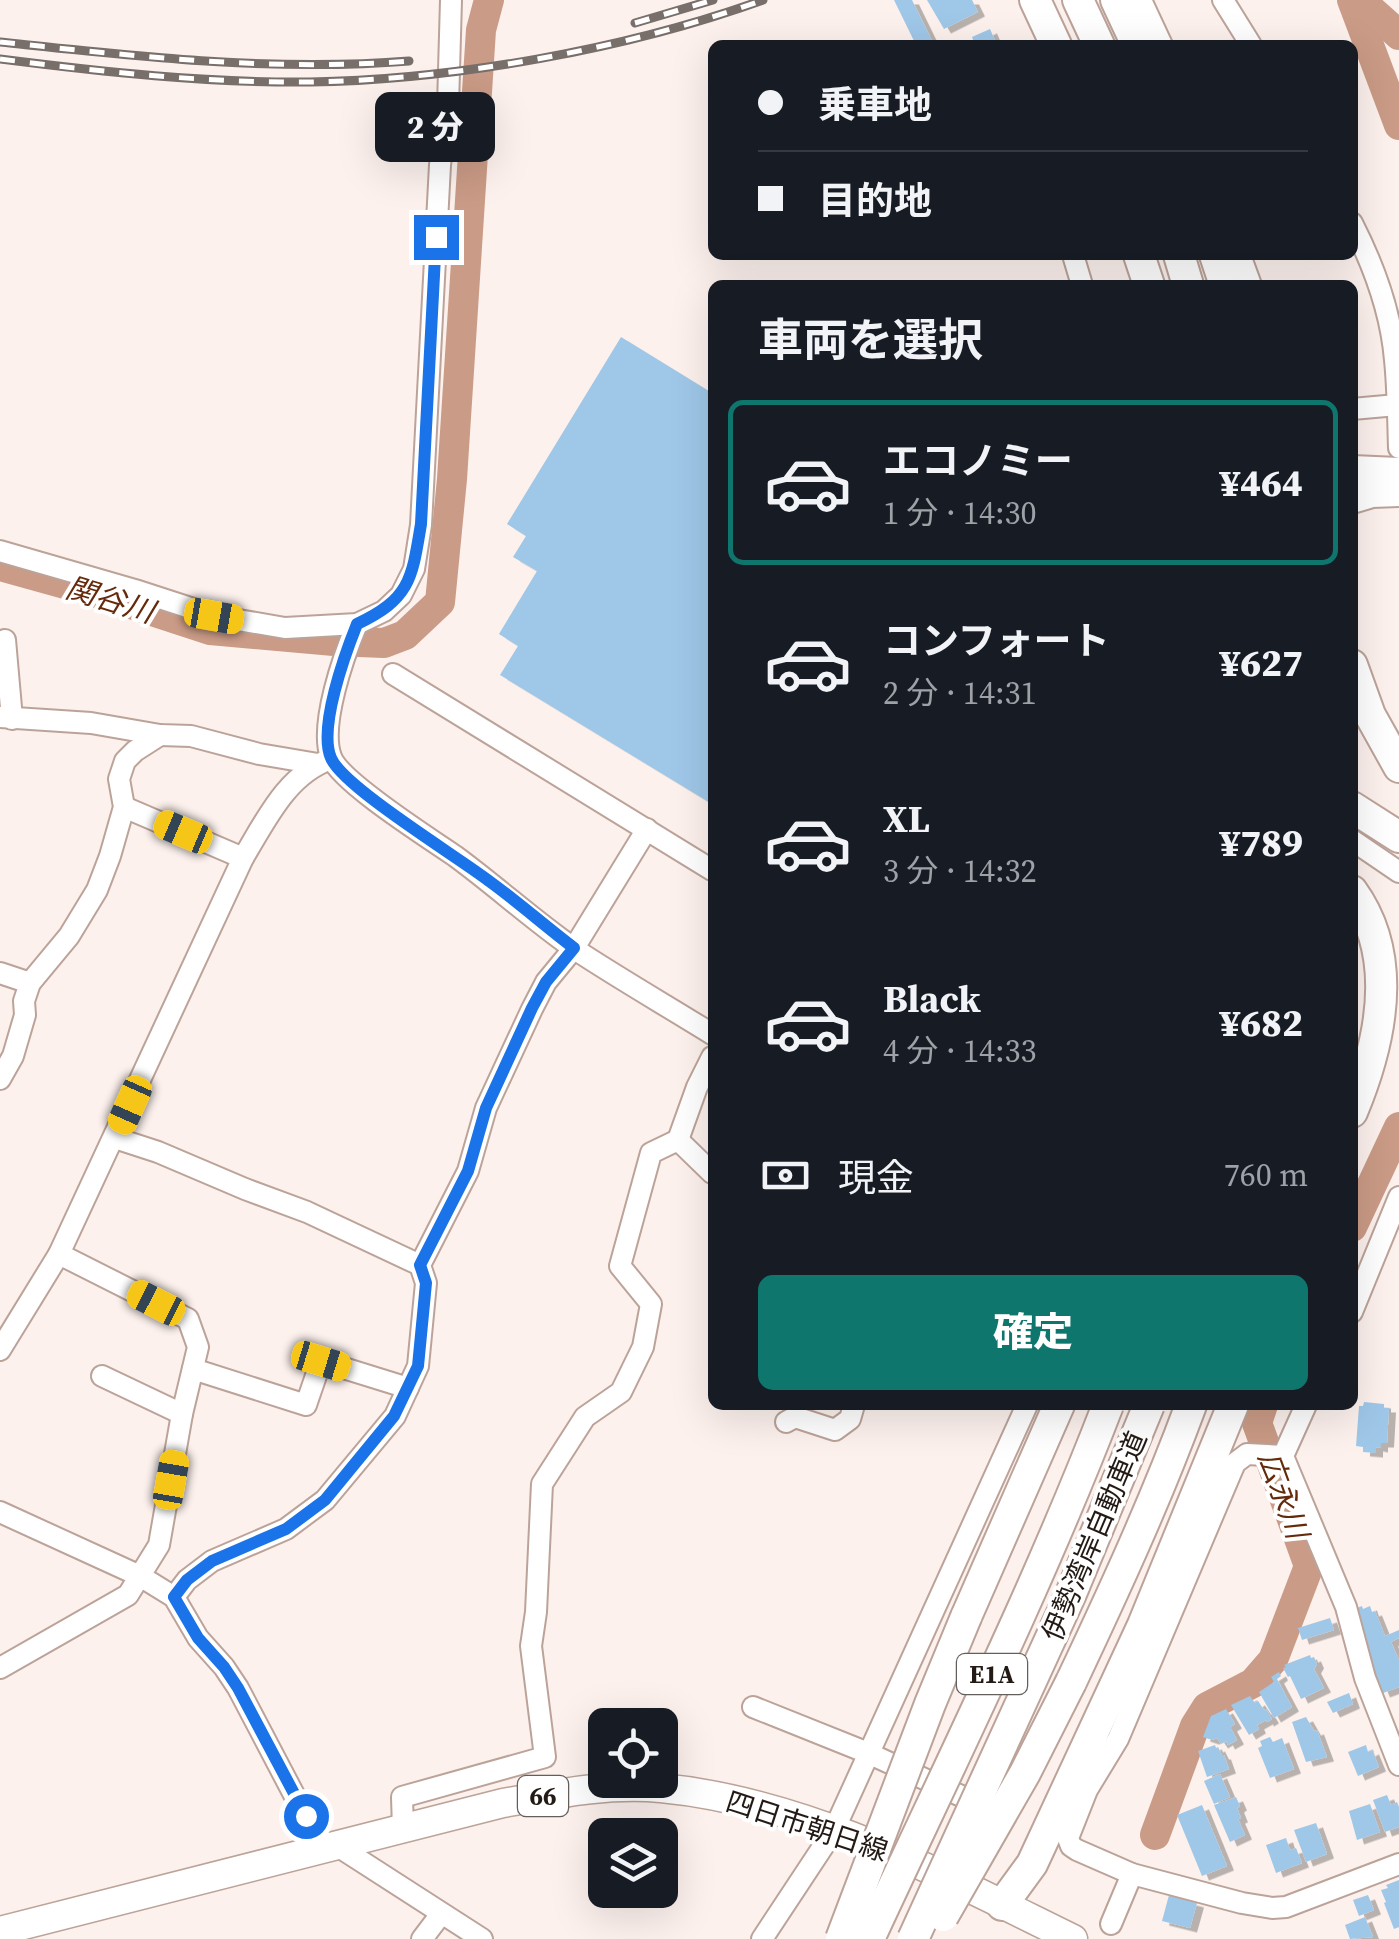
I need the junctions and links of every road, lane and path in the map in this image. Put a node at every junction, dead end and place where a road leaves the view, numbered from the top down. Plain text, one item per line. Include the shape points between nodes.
1 (451, 0) edge
2 (1035, 0) edge
3 (1078, 0) edge
4 (1116, 0) edge
5 (1141, 0) edge
6 (1223, 0) edge
7 (1054, 40) edge
8 (1097, 40) edge
9 (1135, 40) edge
10 (1160, 40) edge
11 (1248, 40) edge
12 (1358, 237) edge
13 (1397, 405) edge
14 (1358, 408) edge
15 (1399, 448) edge
16 (1358, 472) edge
17 (1399, 473) edge
18 (1399, 491) edge
19 (1358, 496) edge
20 (0, 551) edge
21 (352, 636) junction
22 (6, 640) dead end
23 (393, 674) dead end
24 (1358, 682) edge
25 (1358, 710) edge
26 (6, 718) edge
27 (160, 735) junction
28 (325, 761) junction
29 (1399, 767) edge
30 (1399, 782) edge
31 (124, 807) junction
32 (1358, 812) edge
33 (647, 829) junction
34 (1399, 838) edge
35 (1358, 844) edge
36 (243, 858) junction
37 (708, 867) edge
38 (1399, 872) edge
39 (1358, 899) edge
40 (1358, 931) edge
41 (574, 948) junction
42 (0, 973) edge
43 (30, 982) junction
44 (708, 1032) edge
45 (1358, 1052) edge
46 (708, 1065) edge
47 (0, 1079) edge
48 (1358, 1096) edge
49 (115, 1138) junction
50 (678, 1140) junction
51 (708, 1169) edge
52 (1399, 1196) edge
53 (59, 1254) junction
54 (420, 1265) junction
55 (1358, 1297) edge
56 (0, 1350) edge
57 (193, 1368) junction
58 (102, 1376) dead end
59 (408, 1388) junction
60 (853, 1410) edge
61 (1025, 1410) edge
62 (1057, 1410) edge
63 (1106, 1410) edge
64 (1147, 1410) edge
65 (1189, 1410) edge
66 (1213, 1410) edge
67 (1231, 1410) edge
68 (1303, 1410) edge
69 (182, 1414) junction
70 (786, 1422) dead end
71 (1275, 1456) junction
72 (0, 1512) edge
73 (140, 1576) junction
74 (174, 1597) junction
75 (0, 1668) edge
76 (753, 1707) dead end
77 (868, 1753) junction
78 (1399, 1765) edge
79 (1078, 1786) junction
80 (1006, 1816) dead end
81 (403, 1828) junction
82 (834, 1830) junction
83 (329, 1847) junction
84 (1399, 1864) edge
85 (1132, 1874) junction
86 (1002, 1905) junction
87 (441, 1914) junction
88 (1111, 1924) dead end
89 (0, 1931) edge
90 (422, 1939) edge
91 (482, 1939) edge
92 (762, 1939) edge
93 (841, 1939) edge
94 (869, 1939) edge
95 (912, 1939) edge
96 (930, 1939) edge
97 (1072, 1939) edge

1 - 21 street via 414,570 401,595
2 - 7 highway
3 - 8 highway
4 - 9 highway
5 - 10 street
6 - 11 street
12 - 13 street via 1388,321
13 - 14 street
13 - 15 street
16 - 17 highway
18 - 19 highway
20 - 21 street via 214,616
21 - 28 street via 330,710
22 - 26 street
23 - 33 street
24 - 29 highway
25 - 30 highway
26 - 27 street
27 - 28 street
27 - 31 street via 125,761 119,779
28 - 36 street via 282,796
28 - 41 street
31 - 36 street
31 - 43 street via 97,890 70,936
32 - 34 highway
33 - 37 street
33 - 41 street
35 - 38 street
36 - 49 street
39 - 48 highway via 1382,938 1389,980 1384,1027
40 - 45 highway via 1372,984
41 - 44 street
41 - 54 street via 532,1008 486,1108 468,1171
42 - 43 street
43 - 47 street via 13,1056
46 - 50 street
49 - 53 street
49 - 54 street via 307,1212
50 - 51 street
50 - 81 street via 651,1153 620,1266 652,1304 643,1346 622,1392 585,1418 542,1484 531,1646 544,1757 402,1797
52 - 55 street
53 - 56 street
53 - 57 street via 188,1319 198,1347
54 - 59 street via 425,1300 418,1366
57 - 59 street via 306,1405 321,1361
57 - 69 street
58 - 69 street
59 - 74 street via 394,1416 325,1500 286,1529 212,1561
60 - 70 street via 835,1430 796,1417
61 - 77 street
62 - 93 highway, bridge via 930,1704
63 - 94 highway, 伊勢湾岸自動車道 / E1A, bridge
64 - 95 highway, 伊勢湾岸自動車道 / E1A, bridge via 1063,1613
65 - 96 highway, bridge via 1071,1682
66 - 86 highway via 1128,1614 1014,1856
67 - 79 highway
68 - 71 street
69 - 73 street via 159,1545
71 - 78 street via 1346,1606
71 - 79 street via 1247,1454 1235,1463 1118,1738
72 - 73 street
73 - 74 street
73 - 75 street via 128,1595
74 - 83 street via 238,1688
76 - 77 street
77 - 80 street
77 - 82 street
79 - 85 street via 1071,1846
79 - 86 highway
81 - 82 main road, 四日市朝日線 / 66 via 579,1789 659,1788 748,1802
81 - 83 main road, 四日市朝日線 / 66
82 - 86 main road, 四日市朝日線 / 66
82 - 92 street
83 - 87 street
83 - 89 main road, 四日市朝日線 / 66
84 - 85 street via 1272,1908
85 - 88 street
86 - 97 main road, 四日市朝日線 / 66
87 - 90 street
87 - 91 street

